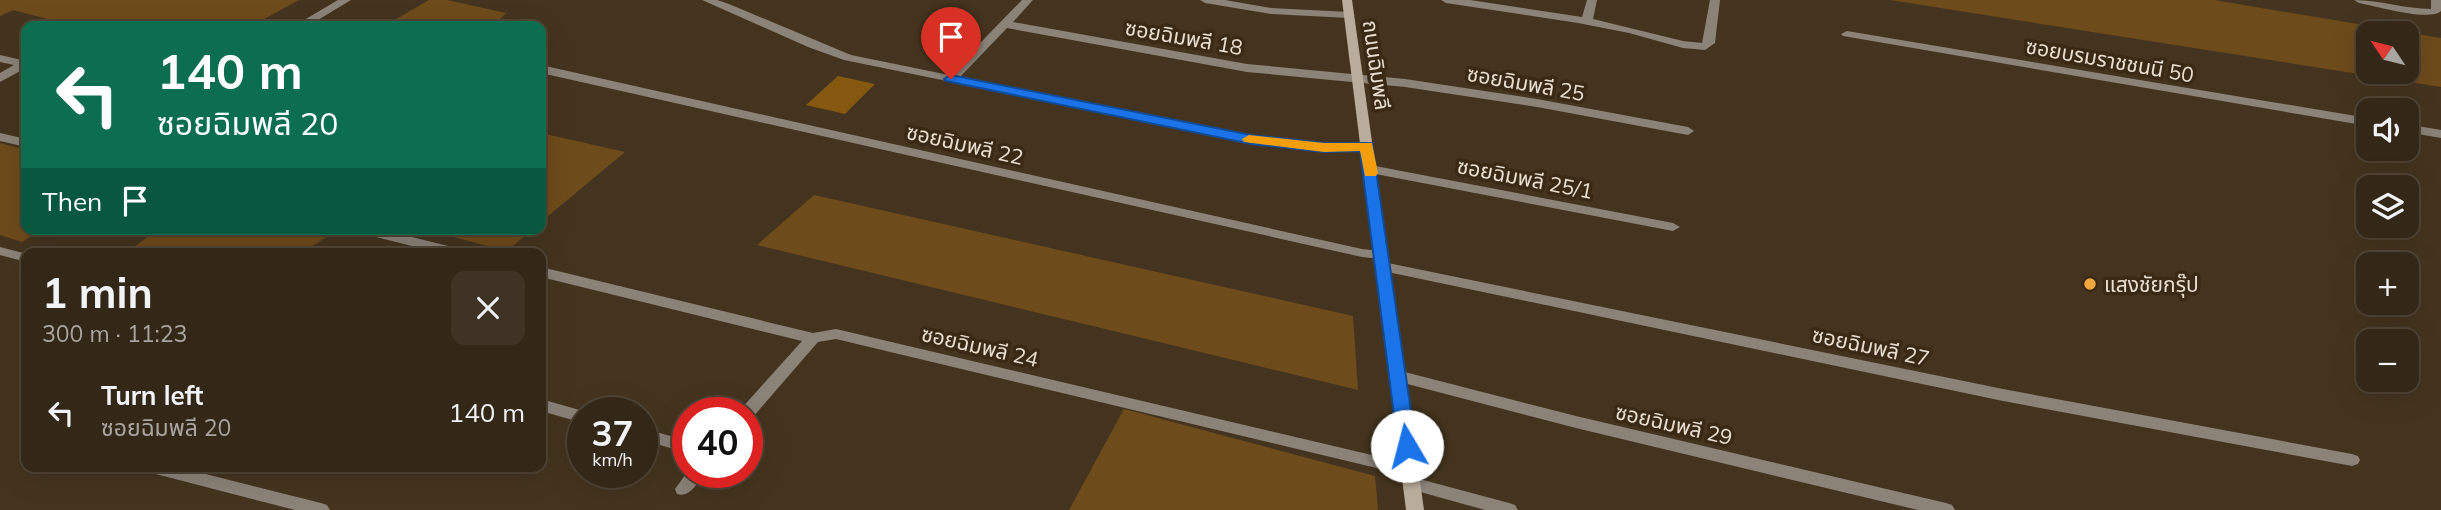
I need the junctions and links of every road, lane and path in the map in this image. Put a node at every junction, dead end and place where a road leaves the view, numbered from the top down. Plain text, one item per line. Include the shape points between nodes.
1 (346, 0) edge
2 (707, 0) edge
3 (1028, 0) edge
4 (1205, 0) edge
5 (1446, 0) edge
6 (1592, 0) edge
7 (1714, 0) edge
8 (2359, 0) edge
9 (2436, 0) edge
10 (1469, 2) edge
11 (1348, 7) edge
12 (309, 21) edge
13 (1587, 22) junction
14 (1005, 24) junction
15 (1847, 34) dead end
16 (0, 58) edge
17 (21, 63) edge
18 (21, 67) edge
19 (546, 70) edge
20 (0, 78) edge
21 (1358, 78) junction
22 (951, 79) junction
23 (2356, 120) edge
24 (2419, 130) edge
25 (1688, 131) dead end
26 (2441, 134) edge
27 (0, 136) edge
28 (21, 142) edge
29 (1367, 146) junction
30 (1370, 170) junction
31 (1673, 227) dead end
32 (385, 235) edge
33 (439, 248) edge
34 (0, 251) edge
35 (21, 257) edge
36 (1382, 261) junction
37 (546, 273) edge
38 (813, 338) junction
39 (1398, 376) junction
40 (761, 397) edge
41 (546, 406) edge
42 (567, 412) edge
43 (2352, 460) dead end
44 (172, 472) edge
45 (1411, 476) junction
46 (1943, 509) edge
47 (321, 510) edge
48 (1415, 510) edge
49 (1509, 510) edge

1 - 12 street
2 - 22 street via 815,48
3 - 14 street
4 - 11 street via 1271,11
5 - 10 street
6 - 13 street
7 - 13 street via 1705,47
8 - 9 street via 2423,12 2435,12
10 - 13 street
11 - 21 street, ถนนฉิมพลี
14 - 21 street, ซอยฉิมพลี 18 via 1247,68
14 - 22 street
15 - 23 street, ซอยบรมราชชนนี 50
16 - 17 street
18 - 20 street
19 - 36 street, ซอยฉิมพลี 22
21 - 25 street, ซอยฉิมพลี 25 via 1537,103
21 - 29 street, ถนนฉิมพลี
22 - 29 street via 1251,139 1324,147
24 - 26 street
27 - 28 street
29 - 30 street, ถนนฉิมพลี
30 - 31 street, ซอยฉิมพลี 25/1
30 - 36 street, ถนนฉิมพลี
32 - 33 street
34 - 35 street
36 - 39 street, ถนนฉิมพลี
36 - 43 street, ซอยฉิมพลี 27 via 2035,402
37 - 38 street, ซอยฉิมพลี 24
38 - 40 street
38 - 45 street, ซอยฉิมพลี 24 via 836,334
39 - 45 street, ถนนฉิมพลี
39 - 46 street, ซอยฉิมพลี 29
41 - 42 street
44 - 47 street
45 - 48 street, ถนนฉิมพลี
45 - 49 street, ซอยฉิมพลี 24

